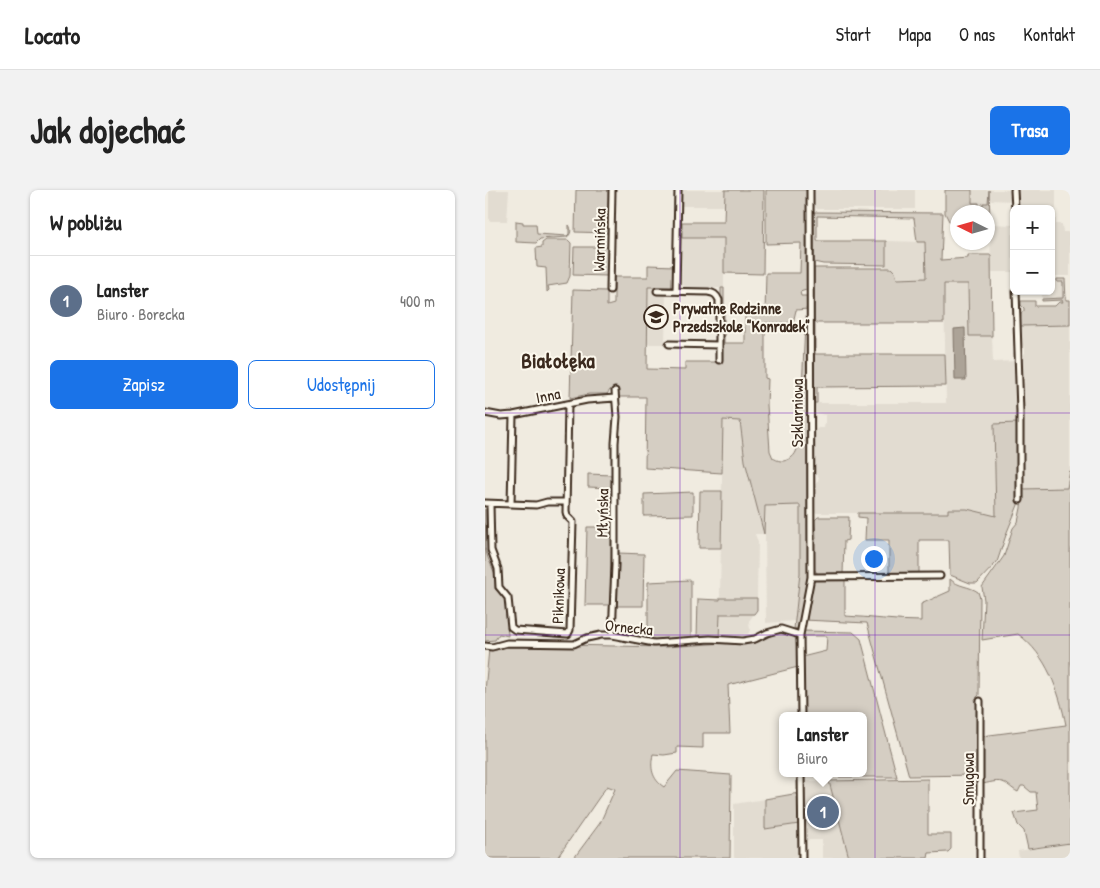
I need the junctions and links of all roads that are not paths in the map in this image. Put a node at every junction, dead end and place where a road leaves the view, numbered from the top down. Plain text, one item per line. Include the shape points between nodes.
1 (612, 190) edge
2 (678, 190) edge
3 (810, 190) edge
4 (1014, 190) edge
5 (1015, 205) edge
6 (610, 290) dead end
7 (657, 291) dead end
8 (676, 291) junction
9 (1016, 295) edge
10 (669, 344) dead end
11 (719, 345) junction
12 (719, 360) dead end
13 (615, 391) dead end
14 (615, 398) junction
15 (568, 404) junction
16 (485, 413) edge
17 (513, 415) junction
18 (1020, 500) dead end
19 (566, 502) junction
20 (488, 504) edge
21 (511, 504) junction
22 (940, 576) dead end
23 (811, 577) junction
24 (612, 635) junction
25 (800, 635) junction
26 (485, 646) edge
27 (980, 701) dead end
28 (801, 712) edge
29 (801, 777) edge
30 (802, 858) edge
31 (980, 858) edge

1 - 6 street, Warmińska
2 - 8 street
3 - 23 street, Szklarniowa
4 - 5 street
7 - 8 street
8 - 11 street via 717,295
9 - 18 street
10 - 11 street
11 - 12 street
13 - 14 street, Młyńska
14 - 15 street, Inna
14 - 24 street, Młyńska
15 - 17 street, Inna
15 - 19 street, Piknikowa
16 - 17 street, Inna
17 - 21 street
19 - 20 street, Piknikowa via 566,514 573,522 570,630 566,634 511,627 508,598 499,587 498,568 491,550
19 - 21 street
20 - 21 street
22 - 23 street
23 - 25 street, Szklarniowa
24 - 25 street, Ornecka via 654,643 710,639 743,641 781,629
24 - 26 street, Ornecka via 593,636 569,645 507,643
25 - 28 street, Szklarniowa
27 - 31 street, Smugowa
29 - 30 street

